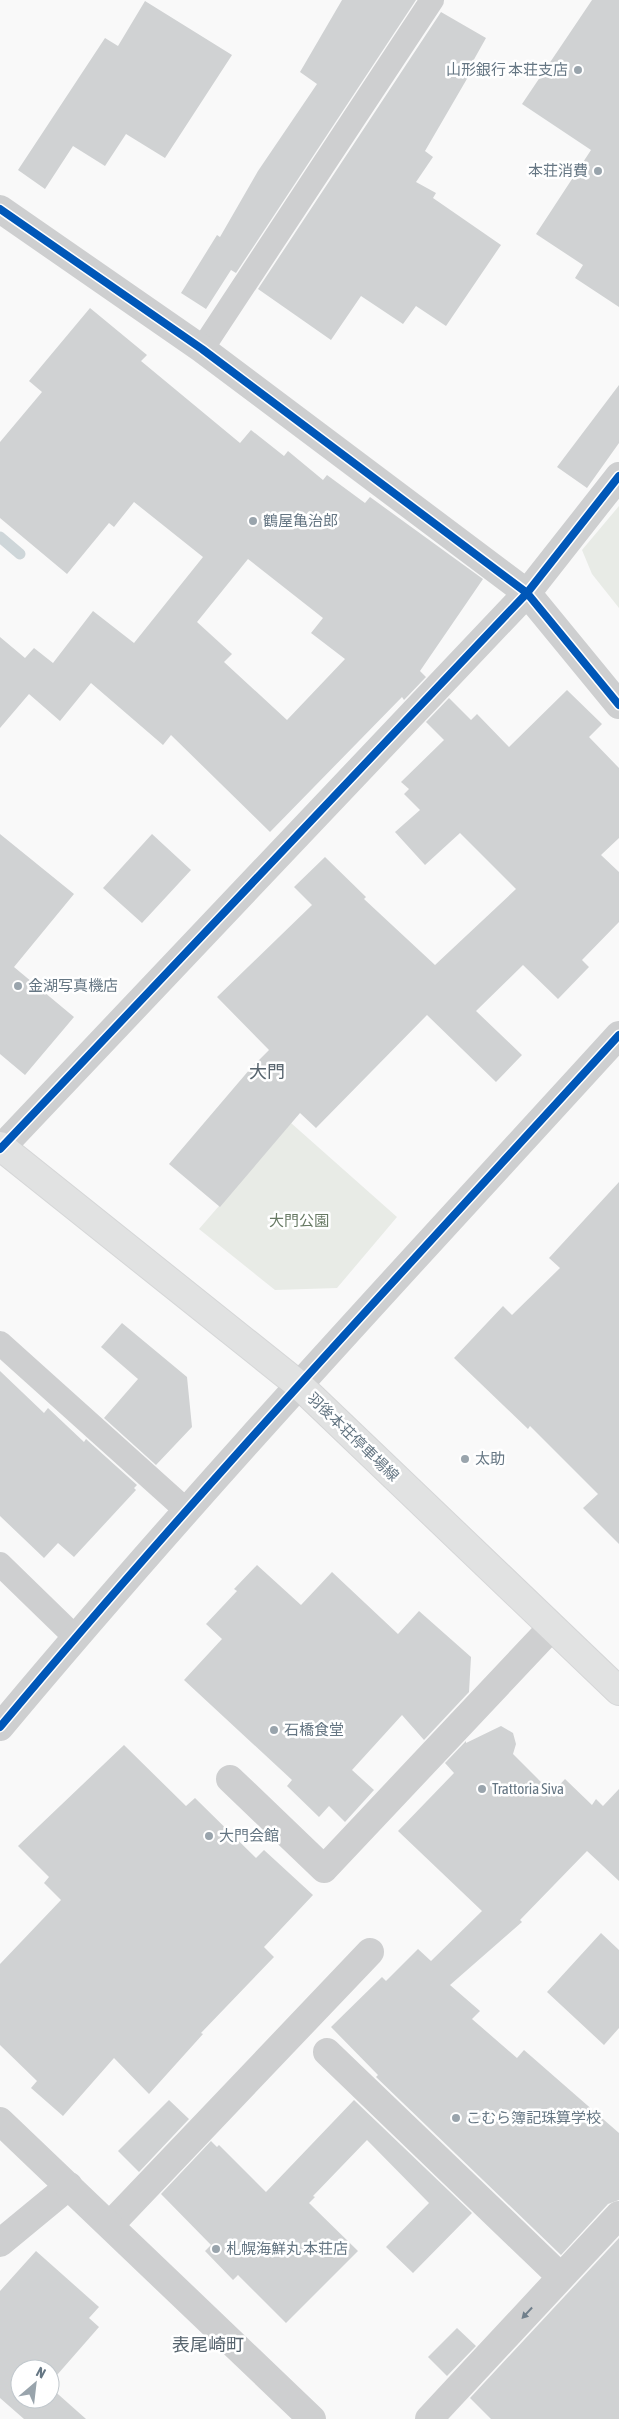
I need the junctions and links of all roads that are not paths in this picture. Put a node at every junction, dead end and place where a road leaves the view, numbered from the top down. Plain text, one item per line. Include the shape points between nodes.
1 (432, 0) edge
2 (0, 209) edge
3 (202, 349) junction
4 (619, 476) edge
5 (526, 593) junction
6 (619, 705) edge
7 (619, 1035) edge
8 (1, 1147) edge
9 (0, 1343) edge
10 (299, 1385) junction
11 (187, 1511) junction
12 (0, 1564) edge
13 (552, 1627) junction
14 (75, 1637) junction
15 (619, 1691) edge
16 (0, 1727) edge
17 (230, 1779) dead end
18 (370, 1952) dead end
19 (327, 2052) dead end
20 (0, 2121) edge
21 (69, 2186) junction
22 (619, 2214) edge
23 (110, 2225) junction
24 (0, 2243) edge
25 (561, 2277) junction
26 (312, 2419) edge
27 (429, 2419) edge

1 - 3 lane
2 - 3 street
3 - 5 street
4 - 5 street
5 - 6 street
5 - 8 street
7 - 10 street
8 - 10 main road, 羽後本荘停車場線
9 - 11 lane
10 - 11 street
10 - 13 main road, 羽後本荘停車場線
11 - 14 street
12 - 14 lane
13 - 15 main road, 羽後本荘停車場線
13 - 17 street via 324,1869
14 - 16 street
18 - 23 street
19 - 25 street
20 - 21 street
21 - 23 street
21 - 24 street
22 - 25 street
23 - 26 street
25 -> 27 street

